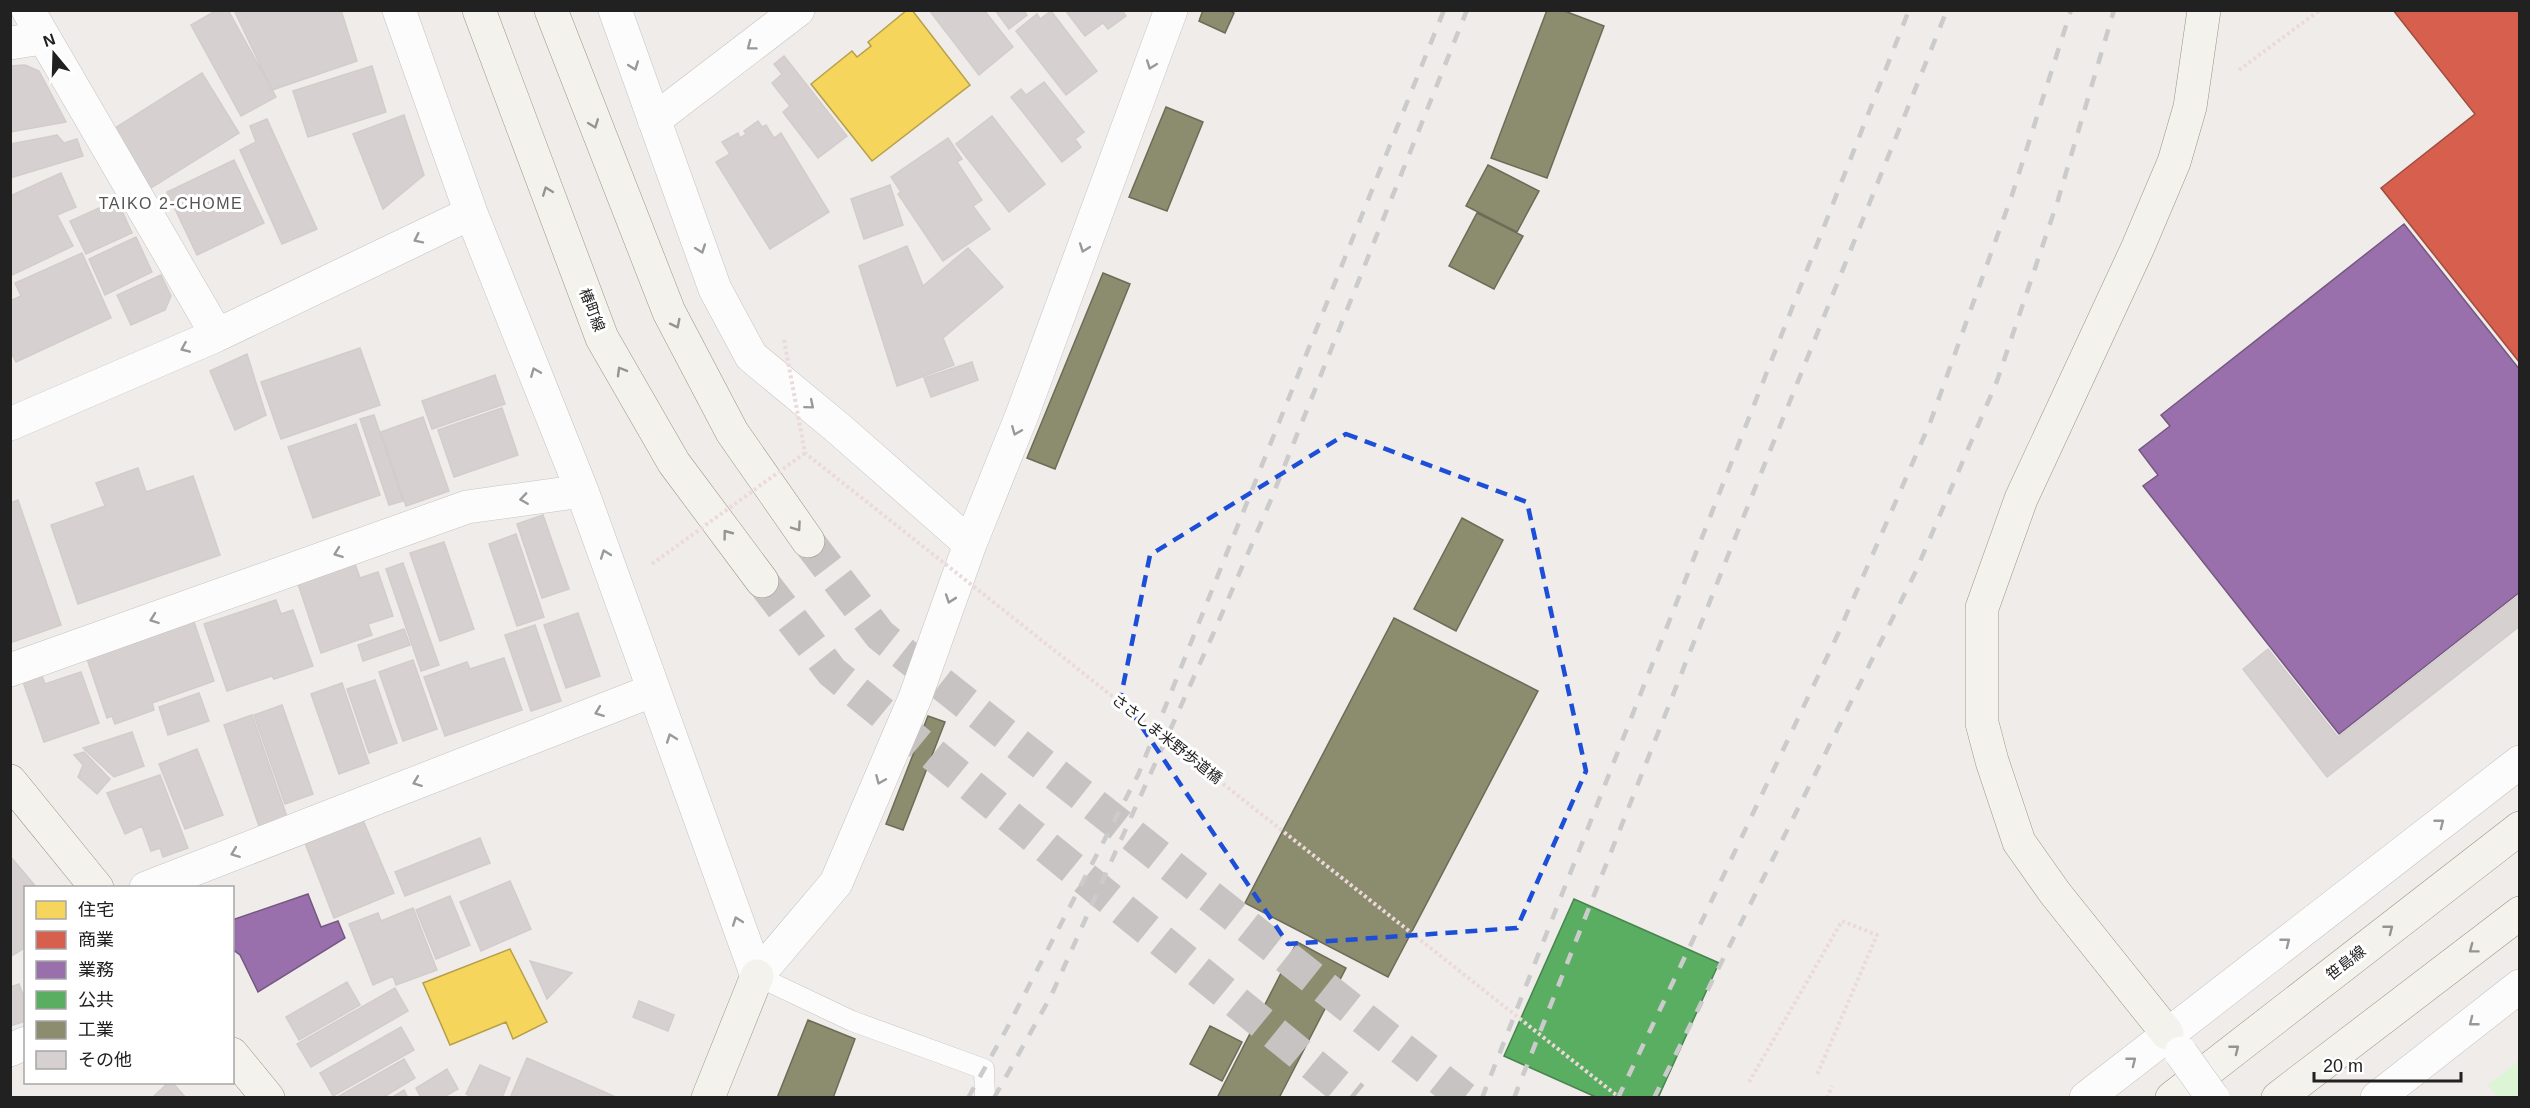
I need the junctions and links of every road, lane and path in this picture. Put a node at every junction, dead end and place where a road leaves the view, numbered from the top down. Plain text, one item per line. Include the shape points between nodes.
1 (399, 10) edge
2 (479, 10) edge
3 (550, 10) edge
4 (615, 10) edge
5 (798, 10) edge
6 (1171, 10) edge
7 (2204, 10) edge
8 (2320, 10) edge
9 (27, 31) edge
10 (2190, 106) junction
11 (654, 120) junction
12 (471, 213) junction
13 (217, 334) junction
14 (784, 339) dead end
15 (14, 416) edge
16 (805, 453) junction
17 (582, 492) junction
18 (807, 541) tunnel mouth
19 (970, 544) junction
20 (652, 564) dead end
21 (762, 581) tunnel mouth
22 (10, 670) edge
23 (654, 690) junction
24 (2520, 762) edge
25 (10, 781) edge
26 (2520, 828) edge
27 (95, 886) edge
28 (151, 886) edge
29 (2520, 913) edge
30 (757, 976) junction
31 (2520, 986) edge
32 (2174, 1043) junction
33 (24, 1044) edge
34 (10, 1050) edge
35 (234, 1056) edge
36 (1817, 1075) dead end
37 (1749, 1082) dead end
38 (1832, 1086) dead end
39 (268, 1098) edge
40 (708, 1098) edge
41 (985, 1098) edge
42 (1620, 1098) edge
43 (1827, 1098) edge
44 (2086, 1098) edge
45 (2172, 1098) edge
46 (2213, 1098) edge
47 (2278, 1098) edge
48 (2377, 1098) edge

1 - 12 street
21 -> 2 street, 椿町線 via 674,462 602,338
3 -> 18 street via 669,312 732,432
4 -> 11 street
5 -> 11 street
6 -> 19 street via 1022,415
7 - 10 street
8 - 10 path
9 - 13 street
10 - 32 street via 2174,162 2020,499 1982,608 1983,723 2019,842
11 -> 19 street via 715,288 751,356
12 -> 13 street
17 -> 12 street
13 -> 15 street
14 - 16 path, bridge
16 - 20 path, bridge
16 - 42 path, ささしま米野歩道橋, bridge
17 -> 22 street via 467,507
23 -> 17 street
19 -> 30 street via 915,698 836,883
23 -> 28 street
30 -> 23 street
32 -> 24 street
25 - 27 street
45 -> 26 street, 笹島線
29 -> 47 street
30 - 40 street
30 - 41 lane via 852,1021 984,1069
31 -> 48 street
44 -> 32 street
32 - 46 street, bridge
33 - 34 street
35 - 39 street
36 - 37 path via 1877,935 1842,921
38 - 43 path

